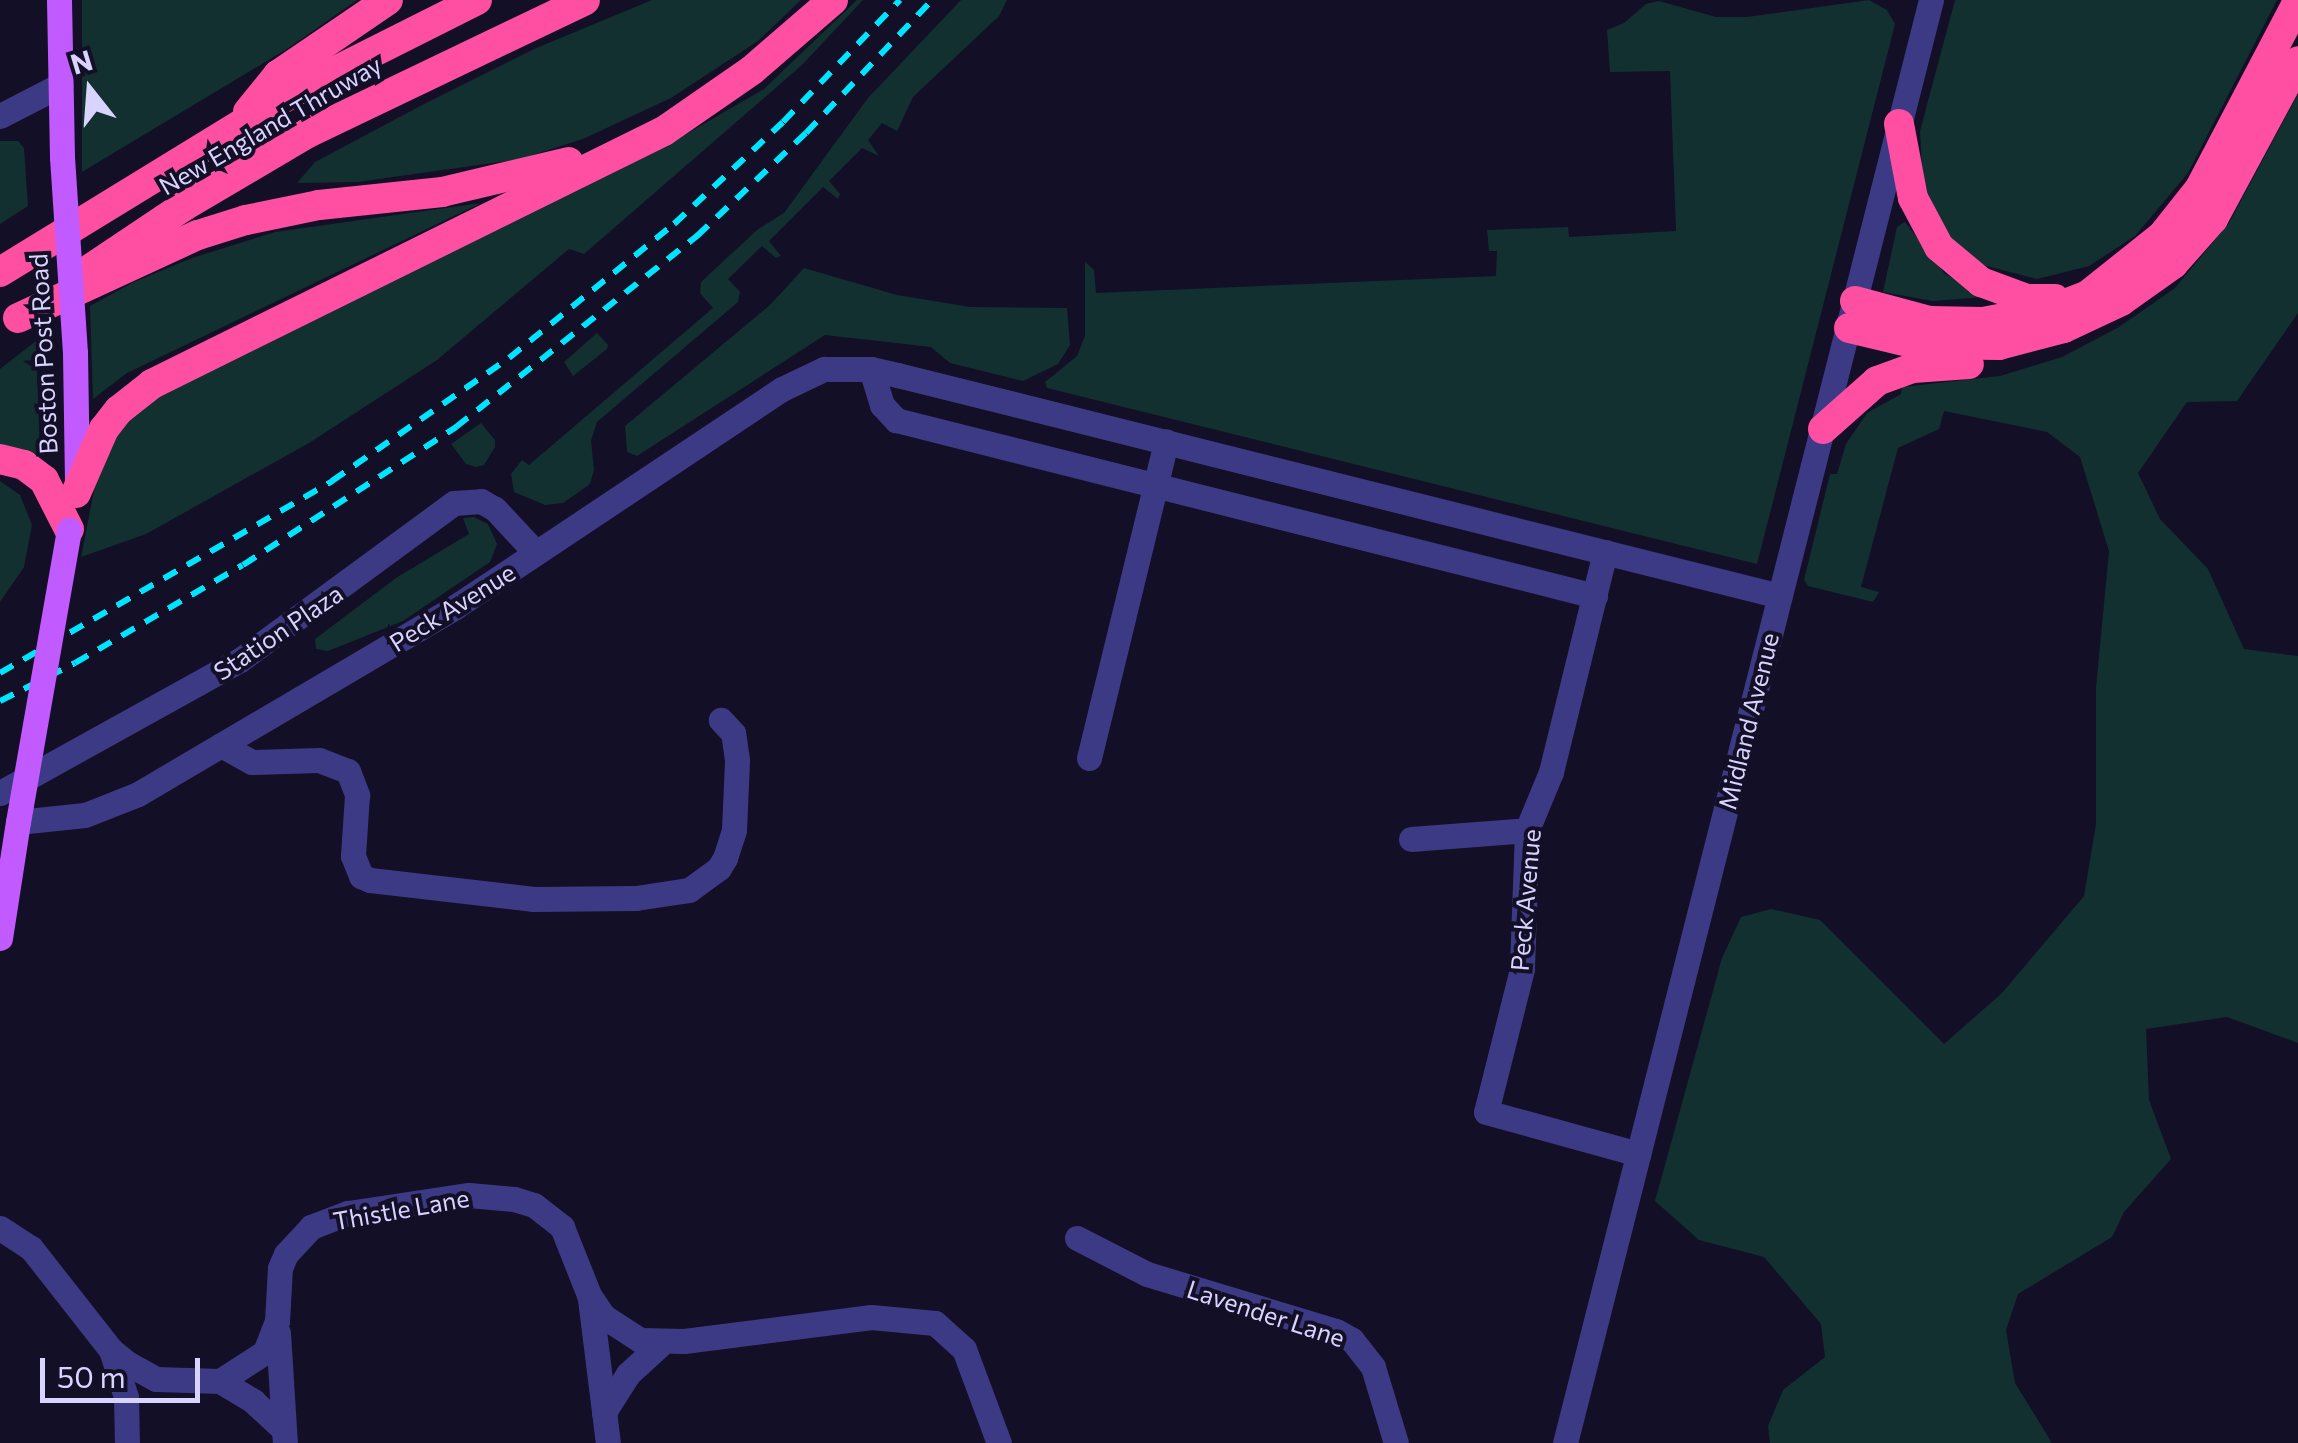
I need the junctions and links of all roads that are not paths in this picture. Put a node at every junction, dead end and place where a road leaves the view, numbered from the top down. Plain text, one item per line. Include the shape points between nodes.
1 (59, 0) edge
2 (388, 0) edge
3 (477, 0) edge
4 (585, 0) edge
5 (832, 0) edge
6 (1931, 0) edge
7 (2298, 1) edge
8 (2298, 61) edge
9 (60, 85) junction
10 (720, 92) junction
11 (0, 116) edge
12 (1899, 124) junction
13 (237, 126) junction
14 (0, 272) edge
15 (2090, 306) junction
16 (1852, 314) junction
17 (9, 324) edge
18 (871, 369) junction
19 (1823, 429) junction
20 (1166, 441) junction
21 (0, 460) edge
22 (1155, 488) junction
23 (76, 493) junction
24 (69, 529) junction
25 (1605, 552) junction
26 (536, 553) junction
27 (1595, 596) junction
28 (1780, 596) junction
29 (721, 720) dead end
30 (221, 745) junction
31 (1089, 758) dead end
32 (0, 793) edge
33 (18, 822) junction
34 (1528, 830) junction
35 (1412, 840) dead end
36 (0, 938) edge
37 (1638, 1154) junction
38 (0, 1228) edge
39 (1076, 1238) dead end
40 (590, 1295) junction
41 (278, 1320) junction
42 (662, 1342) junction
43 (111, 1350) junction
44 (220, 1381) junction
45 (176, 1383) junction
46 (604, 1412) junction
47 (128, 1432) edge
48 (284, 1436) edge
49 (608, 1443) edge
50 (999, 1443) edge
51 (1396, 1443) edge
52 (1565, 1443) edge

1 - 9 main road, Boston Post Road
2 - 13 highway via 278,75
3 - 13 highway, New England Thruway
4 - 17 highway, New England Thruway via 308,132
5 - 10 highway
6 - 12 street, Midland Avenue
7 - 15 highway via 2200,188
8 - 15 highway via 2214,219 2173,264
9 - 11 street
9 - 23 main road, Boston Post Road, bridge via 76,352
10 - 17 highway via 539,171 221,227
10 - 23 highway via 664,131 152,384 104,429
12 - 15 highway via 1913,198 1939,247 1959,267 2027,299
12 - 16 street, Midland Avenue
13 - 14 highway, New England Thruway
15 - 16 highway via 2033,338 1976,347 1916,344
15 - 19 highway via 2033,350 1913,368 1877,381
16 - 19 street, Midland Avenue
18 - 20 street, Peck Avenue
18 - 22 street via 882,405 896,420
18 - 26 street, Peck Avenue via 824,369 782,389
19 - 28 street, Midland Avenue
20 - 22 street
20 - 25 street, Peck Avenue
21 - 24 highway via 24,465 44,480
22 - 27 street
22 - 31 street
23 - 24 main road, Boston Post Road
24 - 33 main road, Boston Post Road, bridge
25 - 27 street, Peck Avenue
25 - 28 street, Peck Avenue
26 - 30 street, Peck Avenue
26 - 32 street, Station Plaza via 495,509 480,501 454,504 240,660
27 - 34 street, Peck Avenue via 1551,772
28 - 37 street, Midland Avenue
29 - 30 street via 733,733 737,760 734,830 725,858 689,890 636,898 534,899 370,880 361,876 353,856 357,795 348,771 319,760 252,762
30 - 33 street, Peck Avenue via 109,806
33 - 36 main road, Boston Post Road
34 - 35 street
34 - 37 street, Peck Avenue via 1524,956 1486,1112
37 - 52 street, Midland Avenue
38 - 43 street, Thistle Lane via 31,1248
39 - 51 street, Lavender Lane via 1160,1278 1352,1340 1373,1367
40 - 41 street, Thistle Lane via 572,1244 549,1214 514,1199 469,1195 348,1212 311,1227 280,1268
40 - 42 street, Thistle Lane via 621,1331
40 - 46 street
41 - 44 street, Thistle Lane via 254,1364
41 - 48 street
42 - 46 street via 628,1374
42 - 50 street, Thistle Lane via 872,1317 935,1323 964,1350
43 - 45 street, Thistle Lane via 141,1373
43 - 47 street
44 - 45 street, Thistle Lane
44 - 48 street
45 - 47 street via 159,1390
46 - 49 street

